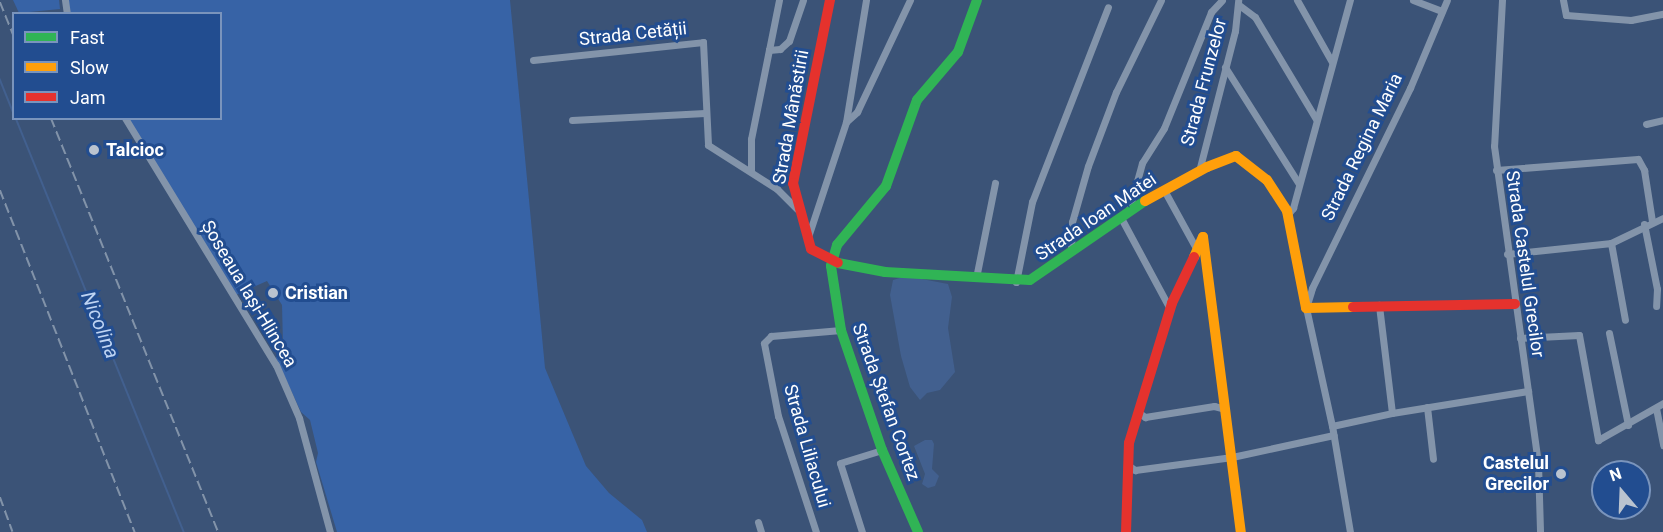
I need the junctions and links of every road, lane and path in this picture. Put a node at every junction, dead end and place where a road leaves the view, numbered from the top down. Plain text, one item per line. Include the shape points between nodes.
1 (779, 0) edge
2 (803, 0) edge
3 (830, 0) edge
4 (866, 0) edge
5 (910, 0) edge
6 (977, 0) edge
7 (1161, 0) edge
8 (1222, 0) edge
9 (1297, 0) edge
10 (1350, 0) edge
11 (1413, 0) edge
12 (1447, 0) edge
13 (1502, 0) edge
14 (1563, 0) edge
15 (1239, 2) edge
16 (1108, 7) dead end
17 (1442, 11) junction
18 (1663, 13) edge
19 (769, 50) junction
20 (533, 60) dead end
21 (1332, 62) junction
22 (1225, 67) junction
23 (705, 113) junction
24 (1316, 119) junction
25 (127, 120) edge
26 (572, 120) dead end
27 (1663, 120) edge
28 (846, 122) junction
29 (1646, 124) dead end
30 (750, 170) junction
31 (1496, 170) junction
32 (1199, 171) junction
33 (793, 183) junction
34 (995, 183) dead end
35 (1299, 184) junction
36 (777, 189) junction
37 (1164, 190) junction
38 (797, 209) junction
39 (1124, 213) junction
40 (1288, 214) junction
41 (1663, 218) edge
42 (1648, 222) junction
43 (808, 240) junction
44 (1611, 243) junction
45 (1197, 250) junction
46 (1071, 251) junction
47 (1508, 254) junction
48 (832, 262) junction
49 (976, 278) junction
50 (1016, 282) junction
51 (1515, 304) junction
52 (1379, 305) junction
53 (1656, 306) dead end
54 (1306, 308) junction
55 (1170, 309) junction
56 (1625, 320) dead end
57 (841, 330) junction
58 (1609, 333) dead end
59 (1520, 338) junction
60 (1527, 391) junction
61 (1663, 403) edge
62 (1427, 407) junction
63 (1656, 408) junction
64 (1225, 409) junction
65 (1138, 412) junction
66 (1392, 412) junction
67 (1628, 425) junction
68 (1332, 426) junction
69 (1334, 435) junction
70 (1663, 445) edge
71 (882, 450) junction
72 (1232, 457) junction
73 (1433, 459) dead end
74 (1128, 465) junction
75 (758, 522) dead end
76 (330, 532) edge
77 (761, 532) edge
78 (816, 532) edge
79 (862, 532) edge
80 (918, 532) edge
81 (1126, 532) edge
82 (1241, 532) edge
83 (1350, 532) edge
84 (1540, 532) edge

1 - 19 street
2 - 19 street via 789,41 780,49
3 - 33 street, Strada Mânăstirii
4 - 28 street
5 - 28 street via 857,112
6 - 48 street via 958,52 917,100 886,186 837,245
7 - 46 street via 1116,92 1088,166 1072,222
8 - 39 street via 1211,12 1164,128 1142,163
9 - 21 street
10 - 21 street
11 - 17 street
12 - 17 street, Strada Regina Maria
13 - 31 street, Strada Castelul Grecilor via 1495,88
14 - 18 street via 1566,15 1631,20
15 - 22 street, Strada Frunzelor
15 - 24 street via 1255,17
16 - 50 street via 1032,202
17 - 54 street, Strada Regina Maria
19 - 30 street via 751,139
20 - 23 street, Strada Cetății via 703,42
21 - 24 street
22 - 32 street, Strada Frunzelor
22 - 35 street
23 - 26 street
23 - 30 street, Strada Cetății via 708,145
24 - 35 street
25 - 76 street, Șoseaua Iași-Hlincea via 276,365 299,418
27 - 29 street
28 - 43 street
30 - 36 street, Strada Cetății
31 - 42 street via 1640,160
31 - 47 street, Strada Castelul Grecilor
32 - 37 street, Strada Ioan Matei
32 - 40 street, Strada Ioan Matei via 1231,157 1243,159 1267,180
33 - 36 street
33 - 38 street, Strada Mânăstirii
34 - 49 street
35 - 40 street
36 - 38 street, Strada Cetății
37 - 39 street, Strada Ioan Matei
37 - 45 street
38 - 43 street, Strada Mânăstirii
39 - 46 street, Strada Ioan Matei
39 - 55 street
40 - 54 street, Strada Ioan Matei
41 - 42 street
42 - 44 street
42 - 53 street
43 - 48 street, Strada Mânăstirii via 813,252
44 - 47 street
44 - 56 street
45 - 55 street
45 - 64 street via 1203,237
46 - 50 street, Strada Ioan Matei via 1038,277
47 - 51 street, Strada Castelul Grecilor
48 - 49 street, Strada Ioan Matei via 869,270
48 - 57 street, Strada Ștefan Cortez
49 - 50 street, Strada Ioan Matei
51 - 52 street
51 - 59 street, Strada Castelul Grecilor
52 - 54 street
52 - 66 street
54 - 68 street
55 - 65 street
57 - 71 street, Strada Ștefan Cortez
57 - 78 street, Strada Liliacului via 771,336 764,343 778,416
58 - 67 street
59 - 60 street, Strada Castelul Grecilor
59 - 67 street via 1579,335 1596,438 1604,439
60 - 62 street
60 - 84 street, Strada Castelul Grecilor via 1538,463
61 - 63 street
62 - 66 street
62 - 73 street
63 - 67 street
63 - 70 street
64 - 65 street via 1214,406 1144,417
64 - 72 street
65 - 74 street via 1129,443
66 - 68 street
68 - 69 street
69 - 72 street
69 - 83 street
71 - 79 street via 840,463
71 - 80 street, Strada Ștefan Cortez
72 - 74 street via 1135,470
72 - 82 street
74 - 81 street
75 - 77 street

